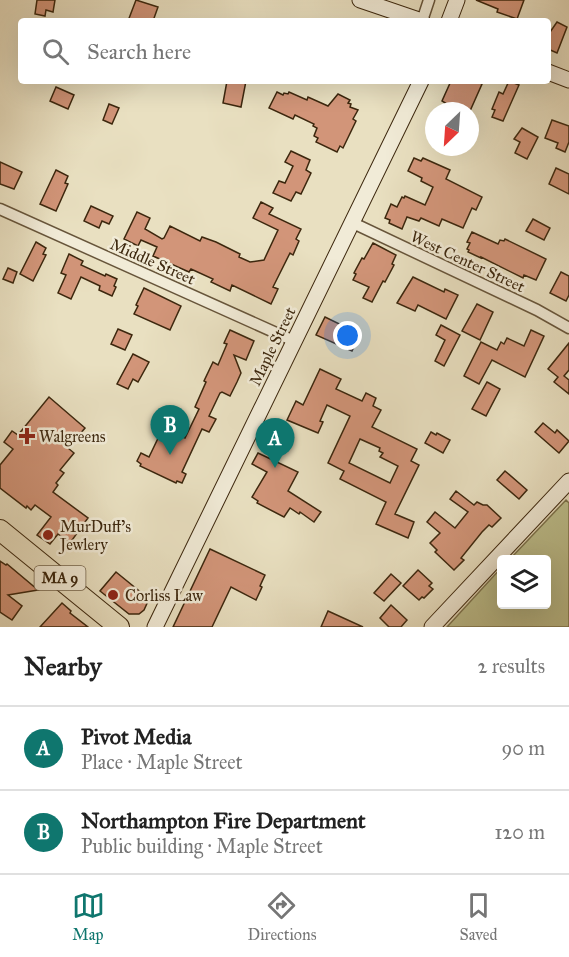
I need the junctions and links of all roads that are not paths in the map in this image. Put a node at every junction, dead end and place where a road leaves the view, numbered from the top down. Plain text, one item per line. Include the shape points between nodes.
1 (360, 0) edge
2 (429, 0) edge
3 (458, 0) edge
4 (413, 18) edge
5 (423, 18) edge
6 (450, 18) edge
7 (551, 73) edge
8 (569, 80) edge
9 (421, 84) edge
10 (0, 208) edge
11 (353, 223) junction
12 (569, 328) edge
13 (294, 341) junction
14 (569, 481) edge
15 (0, 530) edge
16 (119, 627) edge
17 (155, 627) edge
18 (432, 627) edge

1 - 4 main road
2 - 5 street
3 - 6 main road
7 - 8 main road
9 - 11 main road, Maple Street
10 - 13 street, Middle Street
11 - 12 street, West Center Street
11 - 13 main road, Maple Street
13 - 17 main road, Maple Street
14 - 18 main road
15 - 16 highway, MA 9

